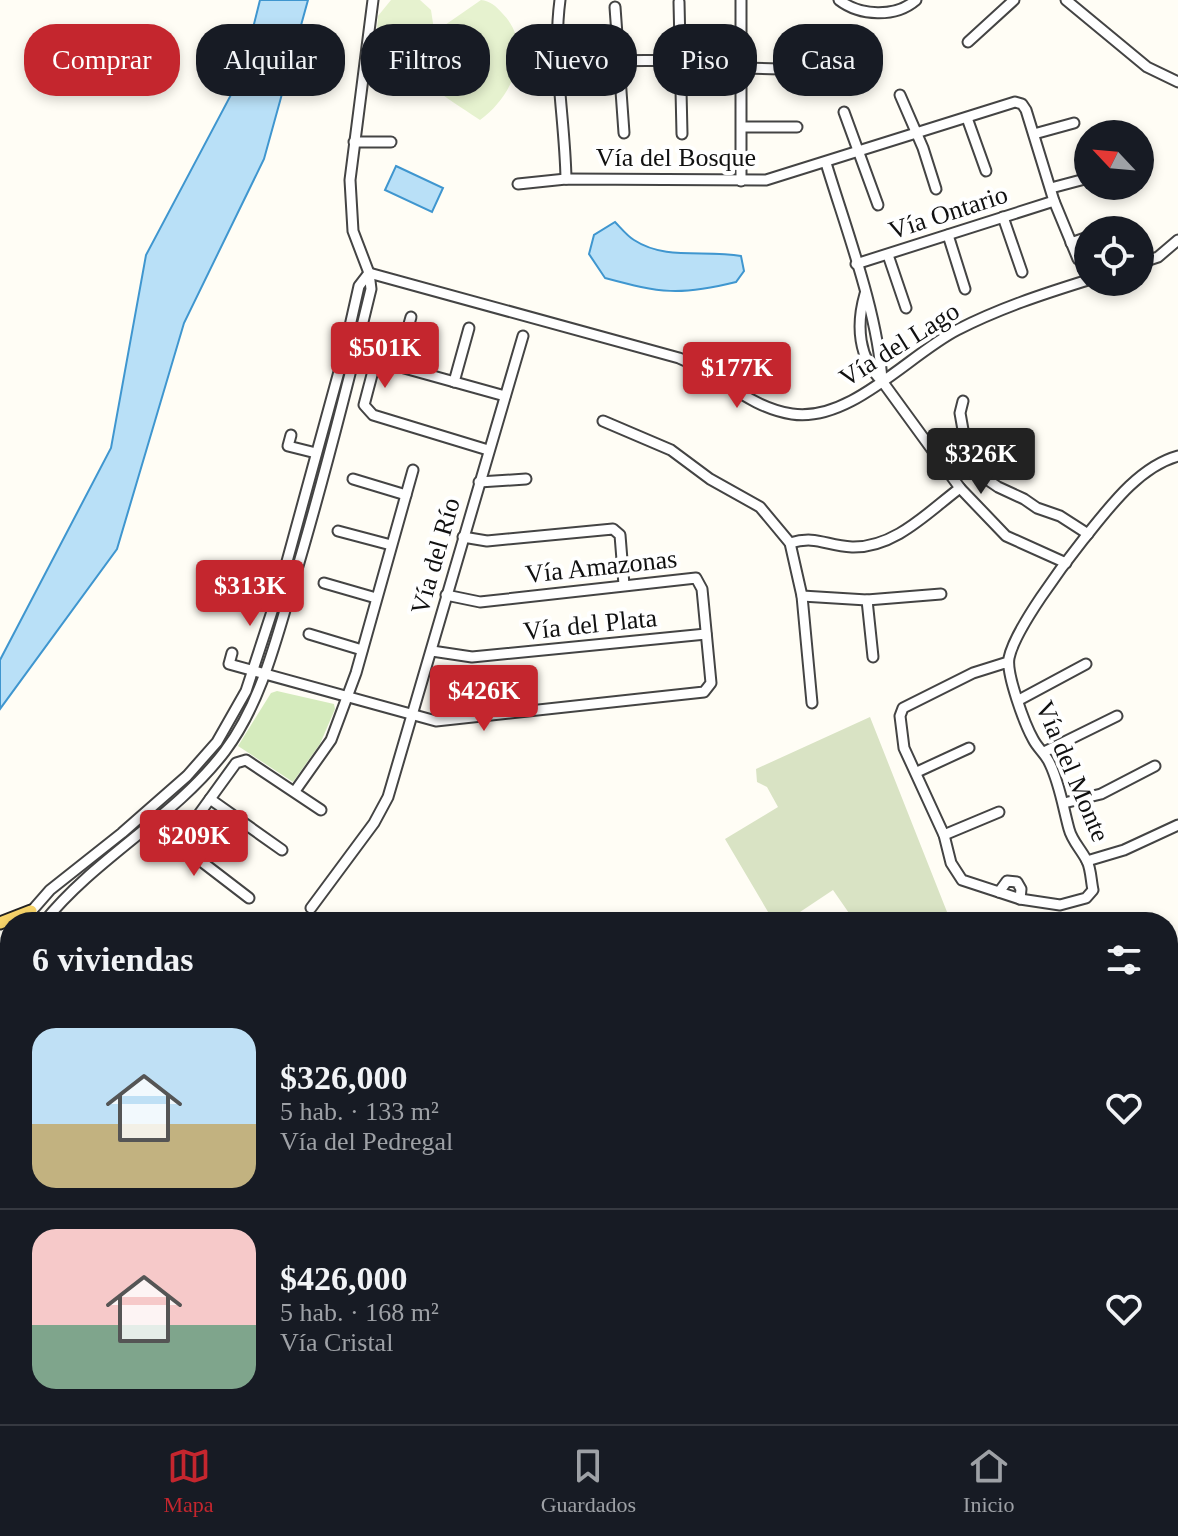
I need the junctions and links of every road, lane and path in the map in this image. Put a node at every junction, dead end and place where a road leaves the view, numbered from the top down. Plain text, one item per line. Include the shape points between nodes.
1 (373, 0) edge
2 (560, 0) edge
3 (741, 0) edge
4 (839, 0) edge
5 (916, 0) edge
6 (1014, 0) edge
7 (1066, 0) edge
8 (679, 2) edge
9 (615, 7) dead end
10 (559, 24) edge
11 (616, 24) edge
12 (679, 24) edge
13 (741, 24) edge
14 (968, 42) dead end
15 (1178, 82) edge
16 (900, 95) dead end
17 (560, 96) edge
18 (621, 96) edge
19 (683, 96) edge
20 (742, 96) edge
21 (844, 112) dead end
22 (967, 118) junction
23 (1074, 123) dead end
24 (742, 127) junction
25 (797, 127) dead end
26 (624, 133) dead end
27 (682, 134) dead end
28 (917, 134) junction
29 (1034, 134) junction
30 (354, 142) junction
31 (391, 142) dead end
32 (860, 152) junction
33 (826, 163) junction
34 (986, 171) dead end
35 (566, 179) junction
36 (741, 181) junction
37 (1074, 182) edge
38 (518, 184) dead end
39 (1051, 188) junction
40 (936, 189) dead end
41 (1054, 201) junction
42 (878, 205) dead end
43 (1003, 217) junction
44 (948, 235) junction
45 (1178, 240) edge
46 (1074, 242) edge
47 (1071, 243) junction
48 (1074, 250) edge
49 (888, 255) junction
50 (1154, 258) edge
51 (856, 264) junction
52 (1022, 272) dead end
53 (369, 273) junction
54 (1074, 285) edge
55 (965, 289) dead end
56 (865, 294) junction
57 (906, 308) dead end
58 (411, 317) dead end
59 (469, 328) dead end
60 (523, 336) dead end
61 (397, 366) junction
62 (882, 381) junction
63 (454, 382) junction
64 (505, 396) junction
65 (963, 401) dead end
66 (603, 421) dead end
67 (291, 435) dead end
68 (488, 450) junction
69 (316, 453) junction
70 (1178, 456) edge
71 (413, 470) dead end
72 (353, 479) dead end
73 (526, 479) dead end
74 (479, 482) junction
75 (960, 488) junction
76 (406, 495) junction
77 (338, 531) dead end
78 (1088, 534) junction
79 (463, 537) junction
80 (790, 543) junction
81 (391, 545) junction
82 (1066, 563) junction
83 (324, 583) dead end
84 (624, 585) junction
85 (941, 594) dead end
86 (446, 595) junction
87 (802, 596) junction
88 (376, 598) junction
89 (867, 600) junction
90 (309, 634) dead end
91 (706, 634) junction
92 (362, 650) junction
93 (432, 651) junction
94 (232, 653) dead end
95 (873, 657) dead end
96 (1008, 662) junction
97 (1086, 664) dead end
98 (253, 671) junction
99 (264, 674) junction
100 (347, 696) junction
101 (1019, 700) junction
102 (812, 703) dead end
103 (413, 716) junction
104 (1117, 716) dead end
105 (969, 748) dead end
106 (1044, 752) junction
107 (1155, 766) dead end
108 (917, 772) junction
109 (295, 791) junction
110 (210, 799) junction
111 (1064, 803) junction
112 (321, 810) dead end
113 (999, 812) dead end
114 (1178, 825) edge
115 (944, 835) junction
116 (282, 850) dead end
117 (1087, 861) junction
118 (999, 892) junction
119 (249, 898) dead end
120 (1020, 899) junction
121 (311, 908) dead end
122 (31, 911) edge
123 (54, 912) edge

1 - 30 street
2 - 10 street
3 - 13 street
4 - 5 street via 886,13
6 - 14 street
7 - 15 street via 1147,67
8 - 12 street
9 - 11 street
16 - 28 street
17 - 35 street
18 - 26 street
19 - 27 street
20 - 24 street
21 - 32 street
22 - 28 street, Vía del Bosque
22 - 29 street, Vía del Bosque via 1015,102 1026,110
22 - 34 street
23 - 29 street
24 - 25 street
24 - 36 street
28 - 32 street, Vía del Bosque
28 - 40 street
29 - 39 street
30 - 31 street
30 - 53 street via 353,231
32 - 33 street, Vía del Bosque
32 - 42 street
33 - 36 street, Vía del Bosque via 766,180
33 - 51 street
35 - 36 street, Vía del Bosque
35 - 38 street, Vía del Bosque
37 - 39 street
39 - 41 street
41 - 43 street, Vía Ontario
41 - 47 street
43 - 44 street, Vía Ontario
43 - 52 street
44 - 49 street, Vía Ontario
44 - 55 street
45 - 50 street
46 - 47 street
47 - 48 street
49 - 51 street, Vía Ontario
49 - 57 street
51 - 56 street
53 - 62 street, Vía del Lago via 679,358 765,407 795,415 840,406
53 - 69 street via 359,286
53 - 99 street via 371,289 347,391
54 - 62 street, Vía del Lago via 1003,308 953,332
56 - 62 street
56 - 62 street via 859,320 864,357
58 - 61 street
59 - 63 street
60 - 64 street, Vía del Río
61 - 63 street
61 - 68 street via 383,364 373,371 364,405 373,415
62 - 75 street
63 - 64 street
64 - 68 street, Vía del Río
65 - 78 street via 965,441 979,474
66 - 80 street via 671,450 760,507
67 - 69 street via 288,446
68 - 74 street, Vía del Río
69 - 98 street
70 - 78 street via 1163,461 1120,496
71 - 76 street
72 - 76 street
73 - 74 street
74 - 79 street, Vía del Río
75 - 80 street via 899,535 873,545 850,547 807,538
75 - 82 street via 1006,536
76 - 81 street
77 - 81 street
78 - 82 street
79 - 84 street via 487,541 613,529 620,535
79 - 86 street, Vía del Río
80 - 87 street
81 - 88 street
82 - 96 street via 1015,639
83 - 88 street
84 - 86 street, Vía Amazonas via 480,602
84 - 91 street, Vía Amazonas via 696,578
85 - 89 street
86 - 93 street, Vía del Río
87 - 89 street
87 - 102 street
88 - 92 street
89 - 95 street
90 - 92 street
91 - 93 street, Vía del Plata via 472,657
91 - 103 street, Vía Amazonas via 711,683 704,692 452,720
92 - 100 street
93 - 103 street, Vía del Río
94 - 98 street via 229,664
96 - 101 street, Vía del Monte
96 - 108 street, Vía del Monte via 903,708 904,748
97 - 101 street
98 - 99 street
98 - 122 street via 217,742 187,776
99 - 100 street
99 - 123 street via 227,749 197,785
100 - 103 street
100 - 109 street via 331,740
101 - 106 street, Vía del Monte via 1021,716
103 - 121 street, Vía del Río via 388,797
104 - 106 street
105 - 108 street
106 - 111 street, Vía del Monte
107 - 111 street via 1101,794
108 - 115 street, Vía del Monte
109 - 110 street via 246,760 236,763
109 - 112 street
110 - 116 street
110 - 119 street via 180,845
111 - 117 street, Vía del Monte via 1074,843
113 - 115 street
114 - 117 street
115 - 118 street, Vía del Monte via 962,880
117 - 120 street, Vía del Monte via 1093,890 1086,898 1060,905
118 - 120 street, Vía del Monte
118 - 120 street via 1007,881 1017,882

